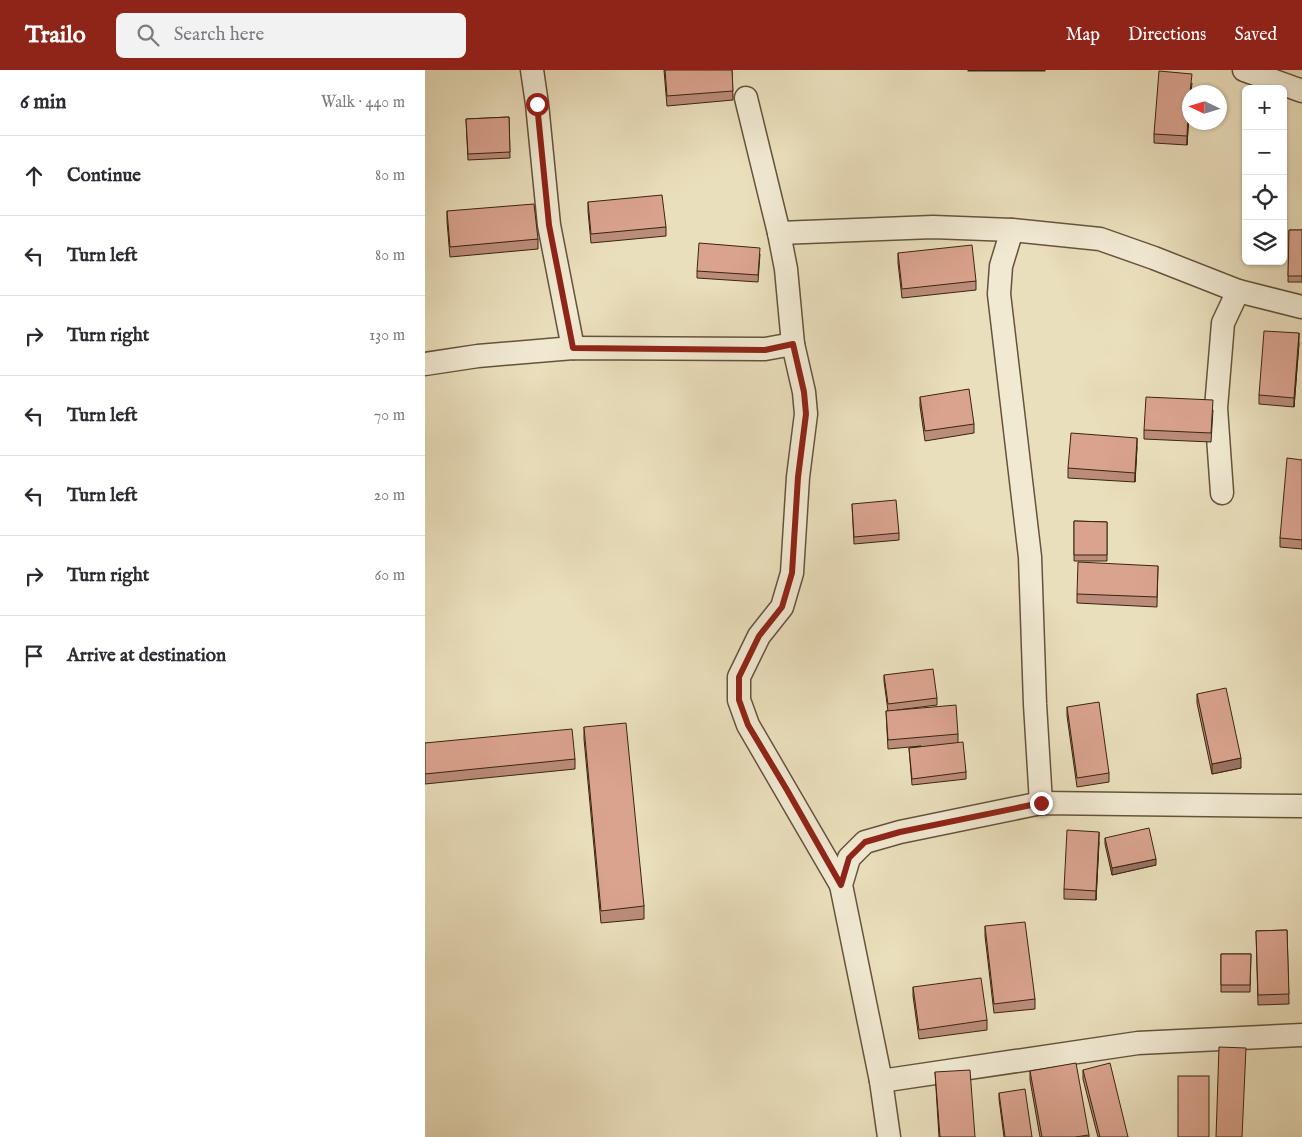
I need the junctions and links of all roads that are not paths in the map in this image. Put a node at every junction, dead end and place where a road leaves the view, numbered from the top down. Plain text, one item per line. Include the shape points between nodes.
1 (532, 70) edge
2 (1244, 70) edge
3 (1302, 91) edge
4 (747, 98) dead end
5 (1012, 230) junction
6 (779, 233) junction
7 (1238, 291) junction
8 (1302, 307) edge
9 (793, 344) junction
10 (573, 348) junction
11 (425, 364) edge
12 (1222, 493) dead end
13 (1041, 803) junction
14 (1302, 806) edge
15 (841, 885) junction
16 (1302, 1035) edge
17 (881, 1081) junction
18 (889, 1137) edge

1 - 10 street via 549,225
2 - 3 street
4 - 6 street
5 - 6 street via 933,226
5 - 7 street via 1100,239
5 - 13 street via 1001,266 999,294 1030,556
6 - 9 street
7 - 8 street
7 - 12 street via 1223,323 1216,408
9 - 10 street via 765,350
9 - 15 street via 806,414 792,573 782,607 759,636 739,677 739,700 748,725
10 - 11 street
13 - 14 street
13 - 15 street via 865,842 849,858
15 - 17 street
16 - 17 street via 1138,1043
17 - 18 street

